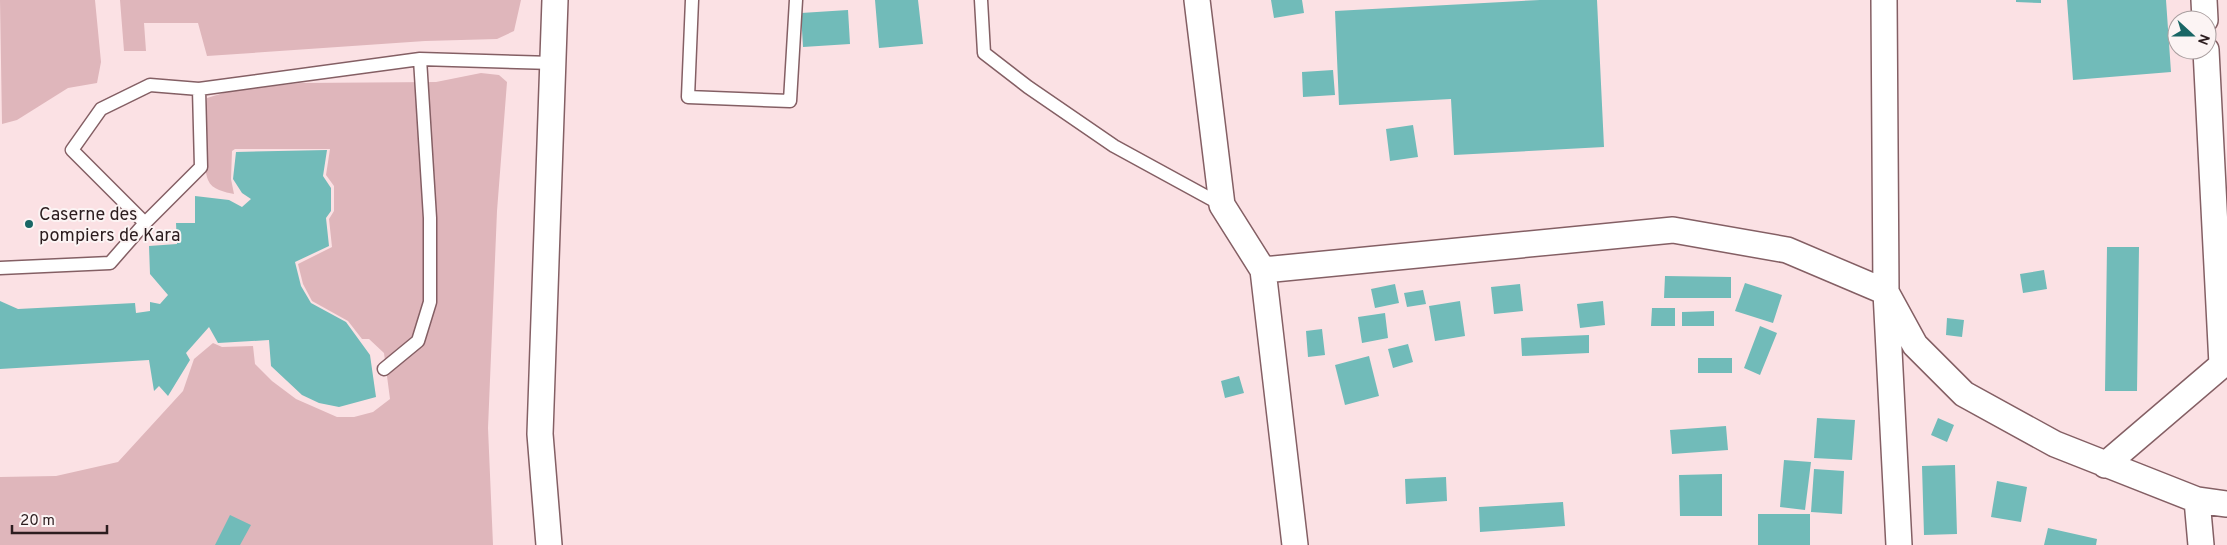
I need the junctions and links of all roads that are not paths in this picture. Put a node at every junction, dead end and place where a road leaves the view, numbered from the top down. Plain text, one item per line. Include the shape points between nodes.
1 (555, 0) edge
2 (692, 0) edge
3 (796, 0) edge
4 (981, 0) edge
5 (1197, 0) edge
6 (1884, 0) edge
7 (420, 58) junction
8 (2207, 60) edge
9 (553, 63) junction
10 (199, 88) junction
11 (1222, 205) junction
12 (2221, 214) edge
13 (145, 223) junction
14 (0, 268) edge
15 (1263, 270) junction
16 (1886, 292) junction
17 (384, 368) dead end
18 (2105, 465) junction
19 (2197, 500) junction
20 (2227, 504) edge
21 (550, 545) edge
22 (1295, 545) edge
23 (1899, 545) edge
24 (2201, 545) edge

1 - 9 street
2 - 3 lane via 688,97 790,101
4 - 11 lane via 984,52 1028,87 1114,146
5 - 11 street
6 - 16 street
7 - 9 lane
7 - 10 lane
7 - 17 lane via 430,218 430,302 418,340
8 - 12 street
9 - 21 street via 540,434
10 - 13 lane via 201,167
10 - 13 lane via 150,85 101,109 72,150
11 - 15 street
12 - 18 street via 2222,365
13 - 14 lane via 110,264
15 - 16 street via 1673,230 1787,250
15 - 22 street
16 - 18 street via 1915,345 1964,394 2055,444
16 - 23 street
18 - 19 street
19 - 20 street
19 - 24 street

